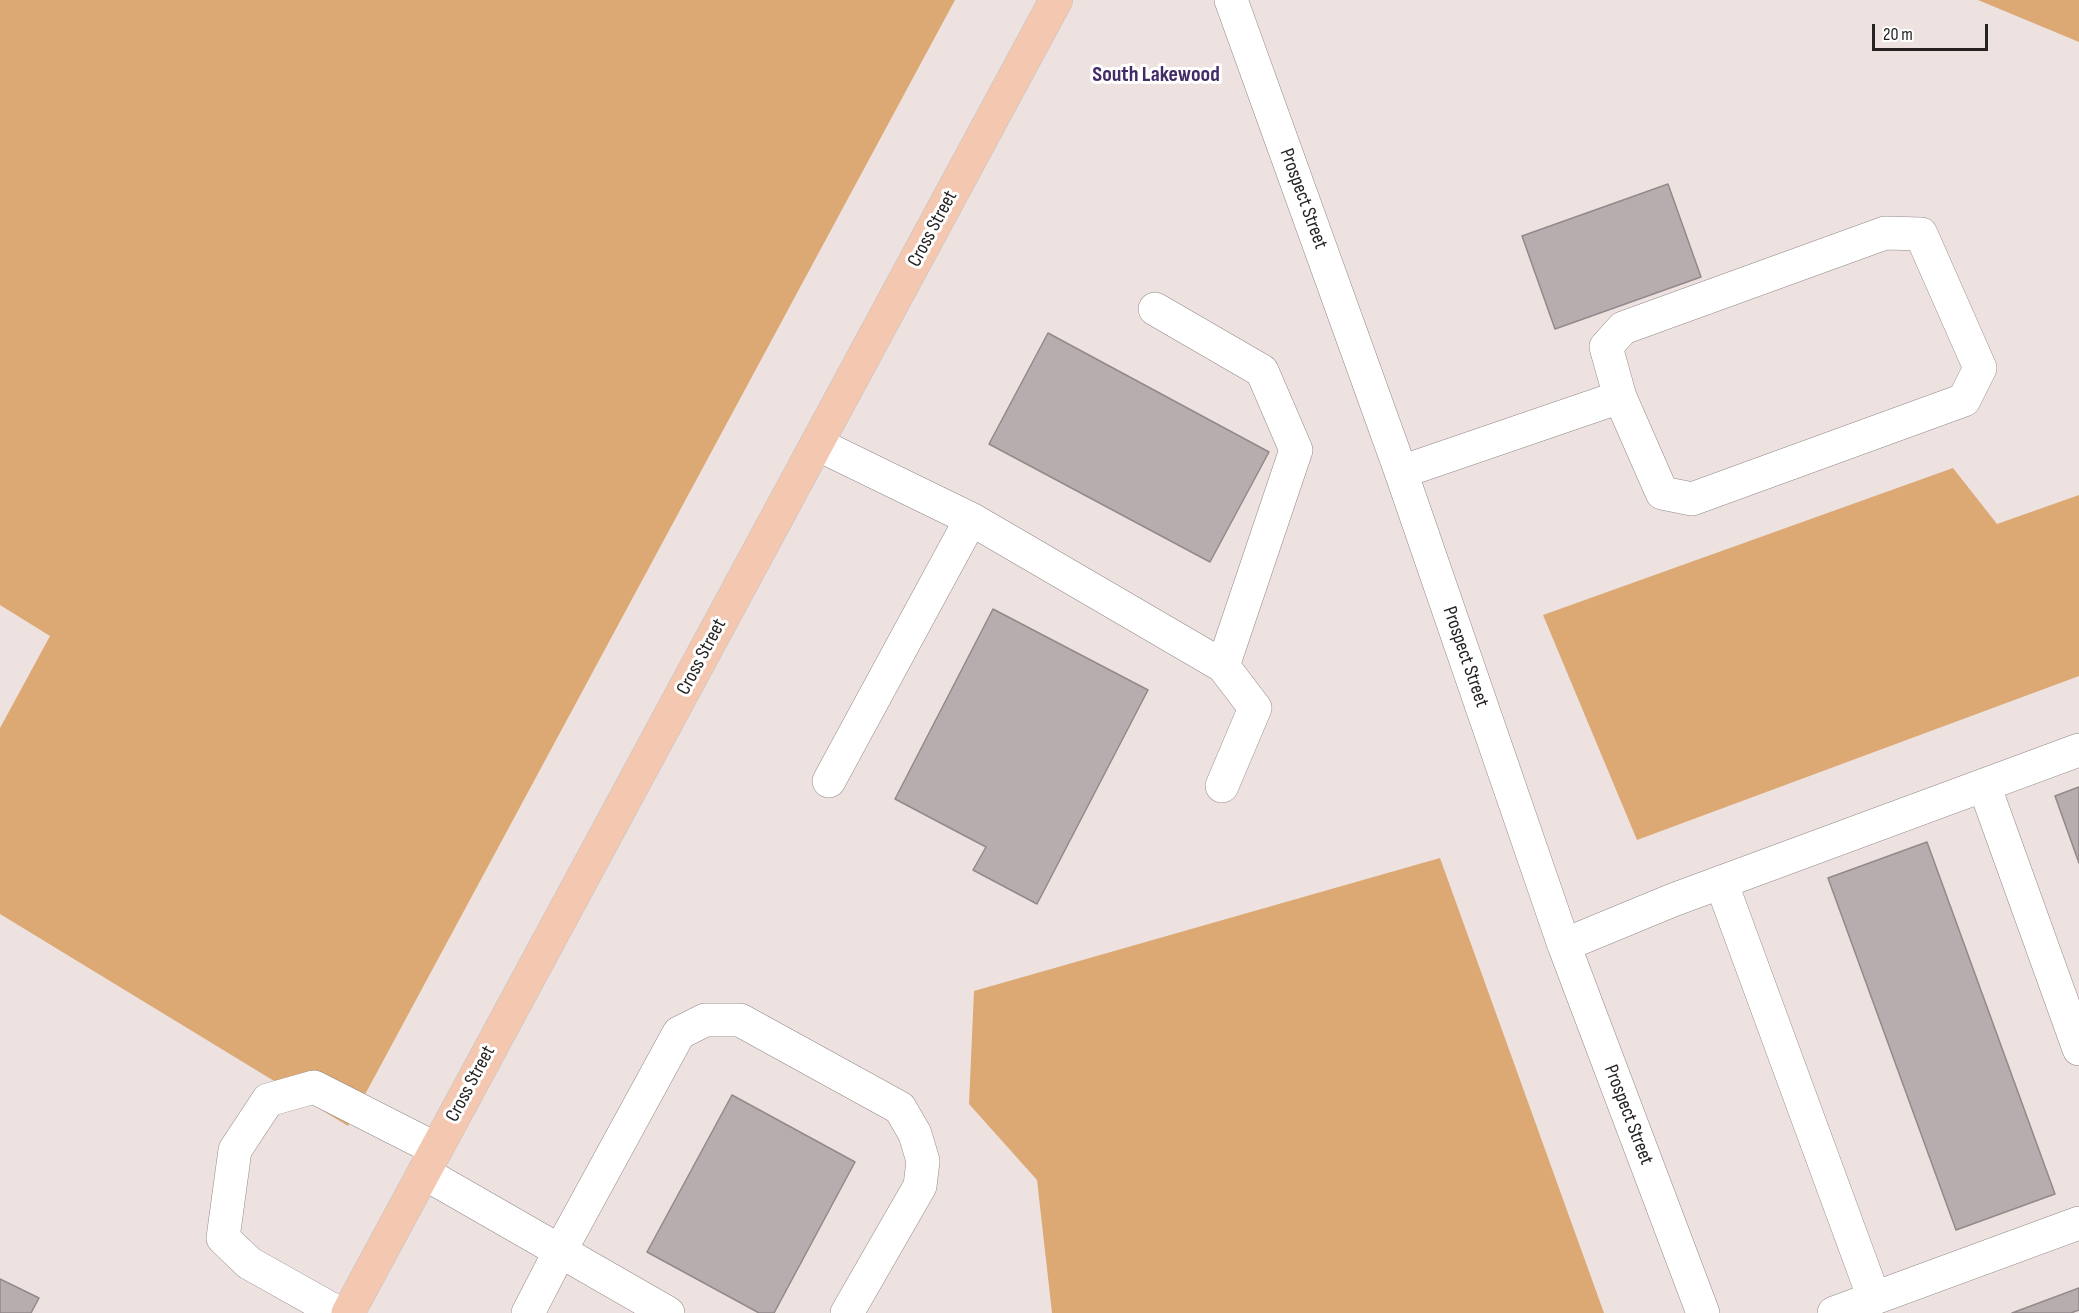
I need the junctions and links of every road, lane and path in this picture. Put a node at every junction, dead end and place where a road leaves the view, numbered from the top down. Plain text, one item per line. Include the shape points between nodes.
1 (1056, 0) edge
2 (1231, 0) edge
3 (1155, 309) dead end
4 (1620, 397) junction
5 (817, 444) junction
6 (1401, 472) junction
7 (971, 519) junction
8 (1222, 666) junction
9 (2079, 750) edge
10 (829, 781) dead end
11 (1984, 785) junction
12 (1222, 786) dead end
13 (1721, 882) junction
14 (1564, 945) junction
15 (2079, 1049) edge
16 (430, 1161) junction
17 (2079, 1223) edge
18 (560, 1251) junction
19 (1874, 1298) junction
20 (338, 1313) edge
21 (348, 1313) edge
22 (528, 1313) edge
23 (668, 1313) edge
24 (847, 1313) edge
25 (1703, 1313) edge
26 (1834, 1313) edge

1 - 5 main road, Cross Street
2 - 6 street, Prospect Street
3 - 8 street via 1262,371 1296,450
4 - 4 street via 1606,347 1623,328 1885,233 1921,234 1980,368 1964,400 1692,499 1662,493
4 - 6 street
5 - 7 street
5 - 16 main road, Cross Street
6 - 14 street, Prospect Street
7 - 8 street
7 - 10 street
8 - 12 street via 1255,708
9 - 11 street
11 - 13 street
11 - 15 street
13 - 14 street
13 - 19 street
14 - 25 street, Prospect Street
16 - 18 street
16 - 20 street via 314,1087 268,1100 235,1150 223,1238 249,1263
16 - 21 main road, Cross Street
17 - 19 street
18 - 22 street
18 - 23 street
18 - 24 street via 679,1033 705,1020 740,1020 900,1108 915,1134 923,1161 920,1186
19 - 26 street

